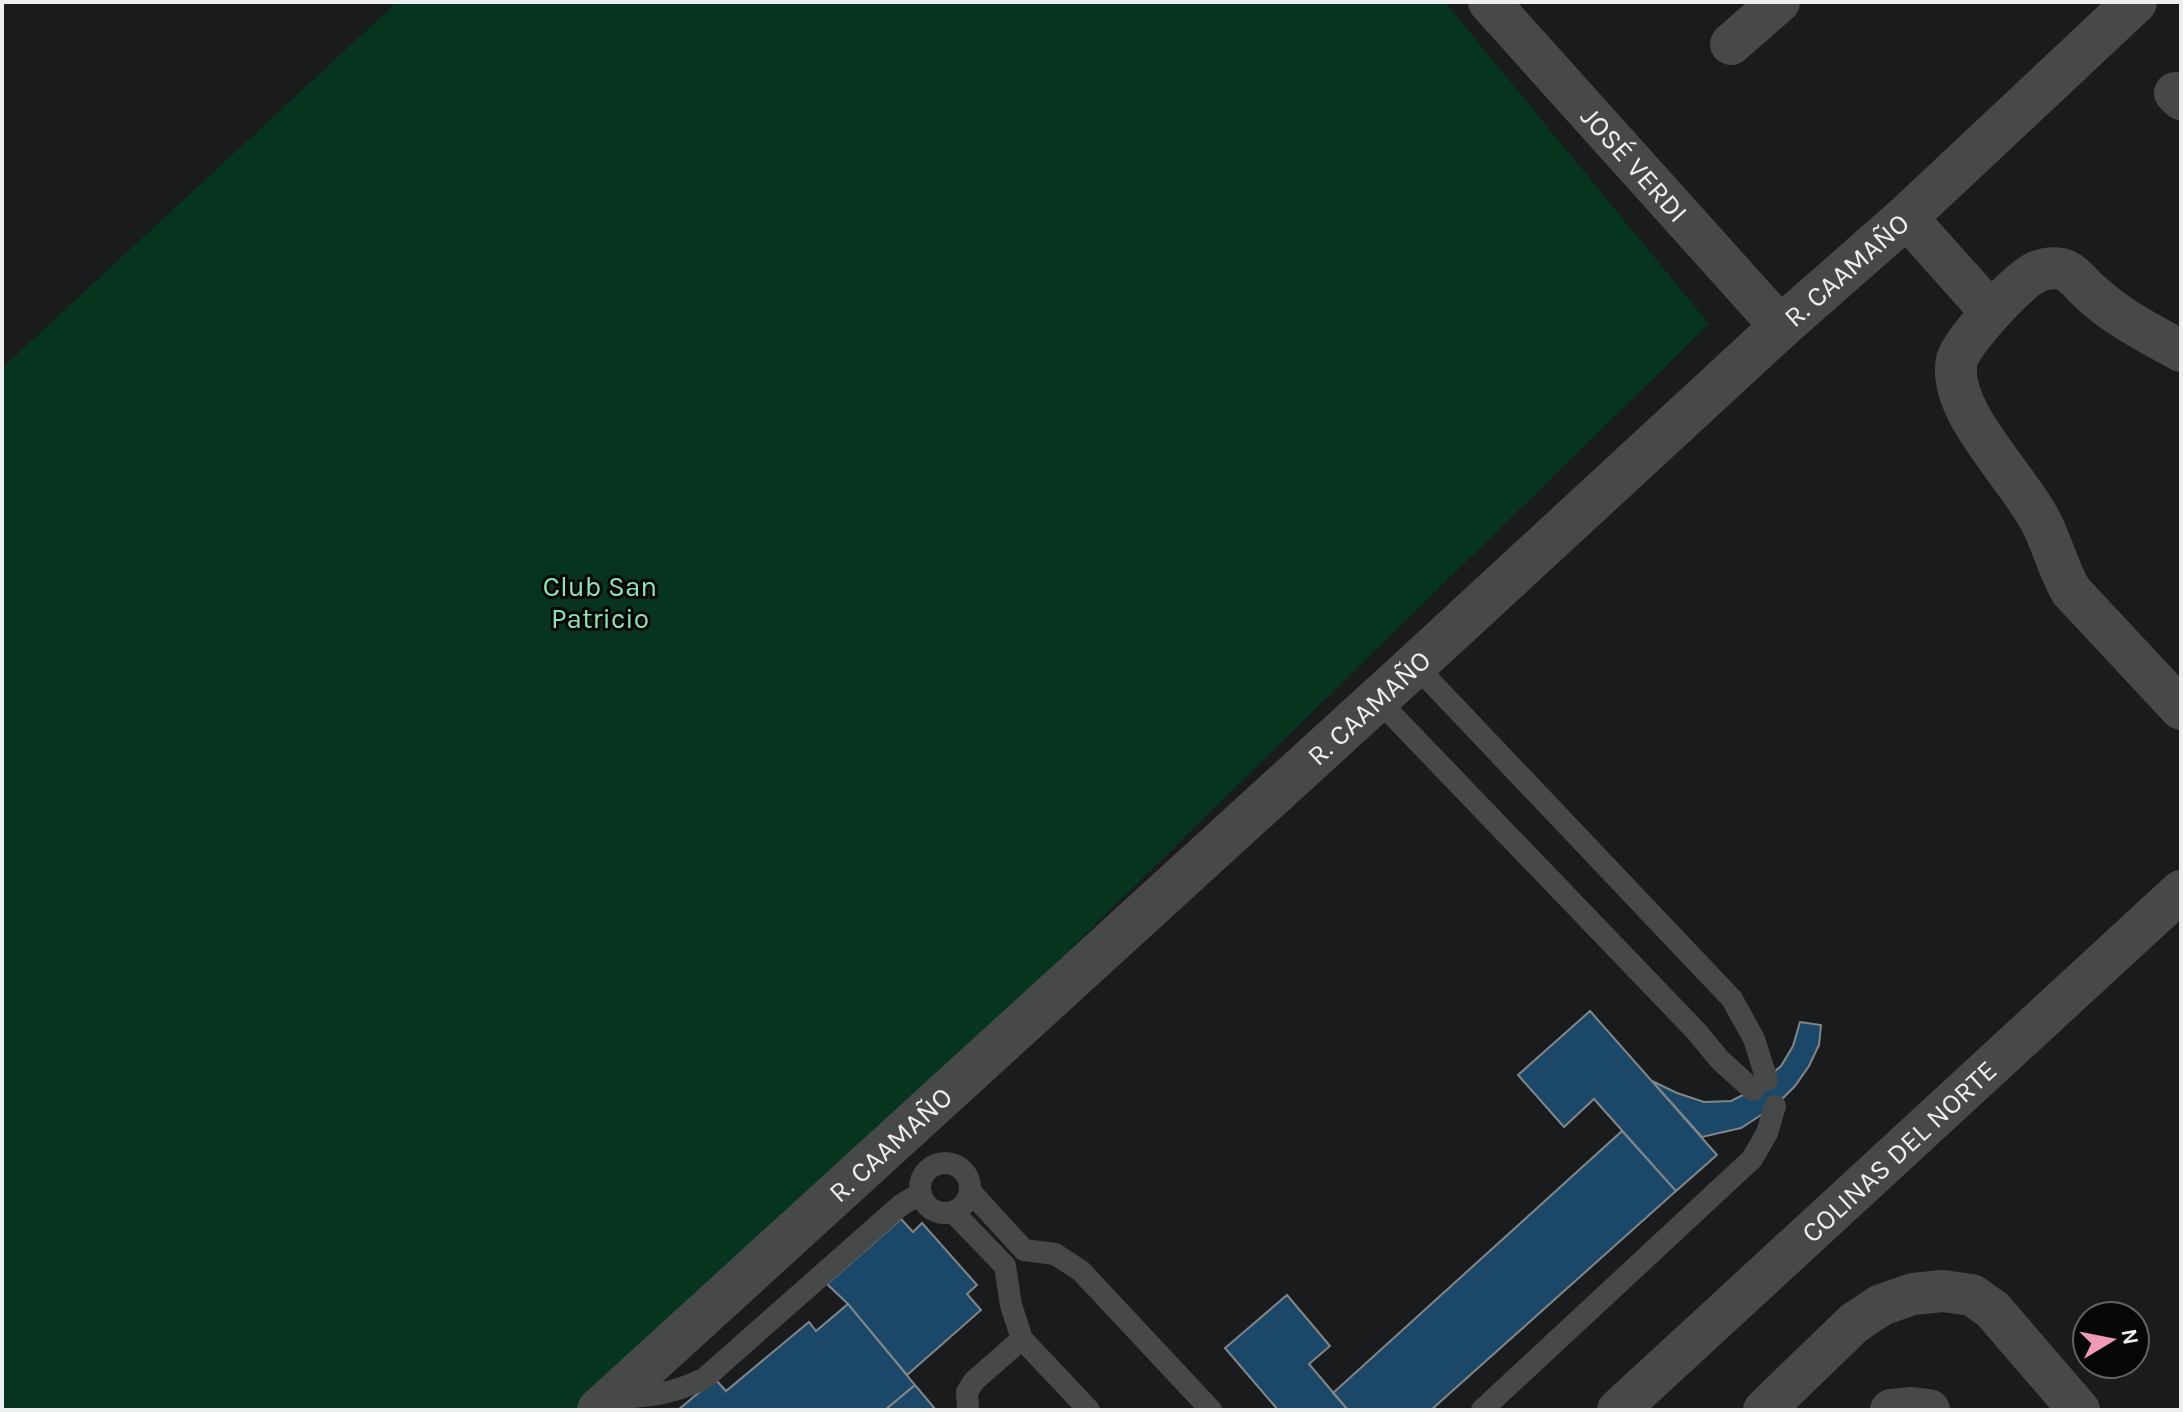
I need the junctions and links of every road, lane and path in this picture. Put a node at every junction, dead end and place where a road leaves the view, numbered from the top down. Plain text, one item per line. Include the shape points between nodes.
1 (1489, 2) edge
2 (1779, 2) edge
3 (2135, 2) edge
4 (1731, 44) dead end
5 (1906, 217) junction
6 (1991, 312) junction
7 (1781, 327) junction
8 (2181, 351) edge
9 (1415, 665) junction
10 (1378, 700) junction
11 (2181, 709) edge
12 (2181, 891) edge
13 (1769, 1118) dead end
14 (970, 1191) junction
15 (921, 1193) junction
16 (953, 1212) junction
17 (1024, 1250) junction
18 (1005, 1266) junction
19 (1022, 1339) junction
20 (605, 1404) edge
21 (968, 1410) edge
22 (1089, 1410) edge
23 (1211, 1410) edge
24 (1482, 1410) edge
25 (1618, 1410) edge
26 (1764, 1410) edge
27 (1891, 1410) edge
28 (1929, 1410) edge
29 (2079, 1410) edge

1 - 7 street, JOSÉ VERDI
2 - 4 street
3 - 5 street, R. CAAMAÑO
5 - 6 street
5 - 7 street, R. CAAMAÑO
6 - 8 street via 2023,280 2045,267 2066,270 2130,323
6 - 11 street via 1957,356 1955,382 1974,424 2042,524 2071,591
7 - 9 street, R. CAAMAÑO
9 - 10 street, R. CAAMAÑO
9 - 10 lane via 1732,999 1754,1039 1760,1085 1720,1060
10 - 20 street, R. CAAMAÑO
12 - 25 street, COLINAS DEL NORTE
13 - 24 lane via 1752,1159
14 - 15 lane via 966,1174 944,1163 923,1177
14 - 16 lane
14 - 17 lane
15 - 16 lane via 929,1207
15 - 20 lane via 705,1378 658,1396
16 - 18 lane
17 - 18 lane
17 - 23 lane via 1055,1254 1081,1271
18 - 19 lane
19 - 21 lane via 974,1381 967,1392
19 - 22 lane
26 - 29 street via 1854,1323 1881,1305 1943,1291 1972,1295 1993,1310
27 - 28 street

